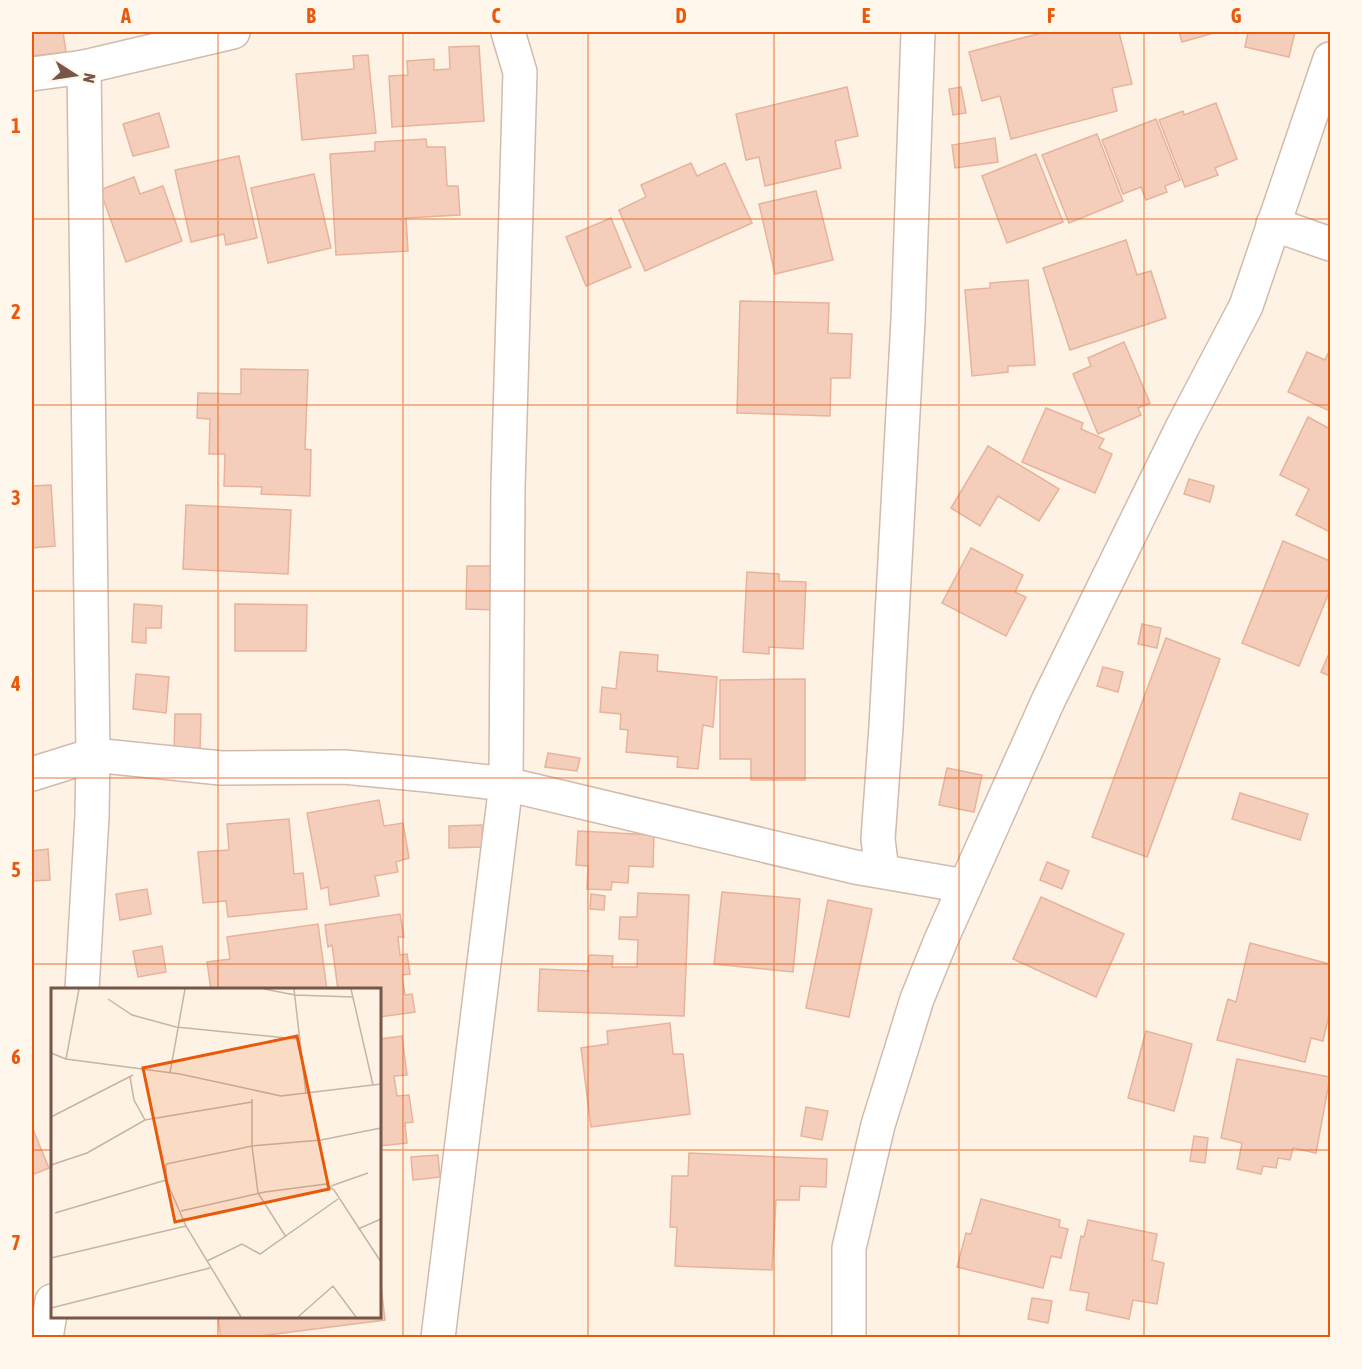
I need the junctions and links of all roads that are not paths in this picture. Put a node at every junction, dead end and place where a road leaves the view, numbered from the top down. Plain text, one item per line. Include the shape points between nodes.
1 (233, 32) edge
2 (508, 32) edge
3 (918, 32) edge
4 (1330, 59) edge
5 (84, 67) junction
6 (32, 74) edge
7 (1273, 224) junction
8 (1330, 244) edge
9 (93, 755) junction
10 (32, 774) edge
11 (506, 784) junction
12 (882, 871) junction
13 (965, 886) junction
14 (82, 988) edge
15 (51, 1307) edge
16 (46, 1338) edge
17 (438, 1338) edge
18 (849, 1338) edge

1 - 5 street
2 - 11 street via 520,72 508,486
3 - 12 street via 908,320 878,838
4 - 7 street
5 - 6 street
5 - 9 street
7 - 8 street
7 - 13 street via 1246,306 1048,701
9 - 10 street
9 - 11 street via 221,768 344,767
9 - 14 street
11 - 12 street
11 - 17 street
12 - 13 street
13 - 18 street via 917,999 878,1125 849,1248
15 - 16 street

